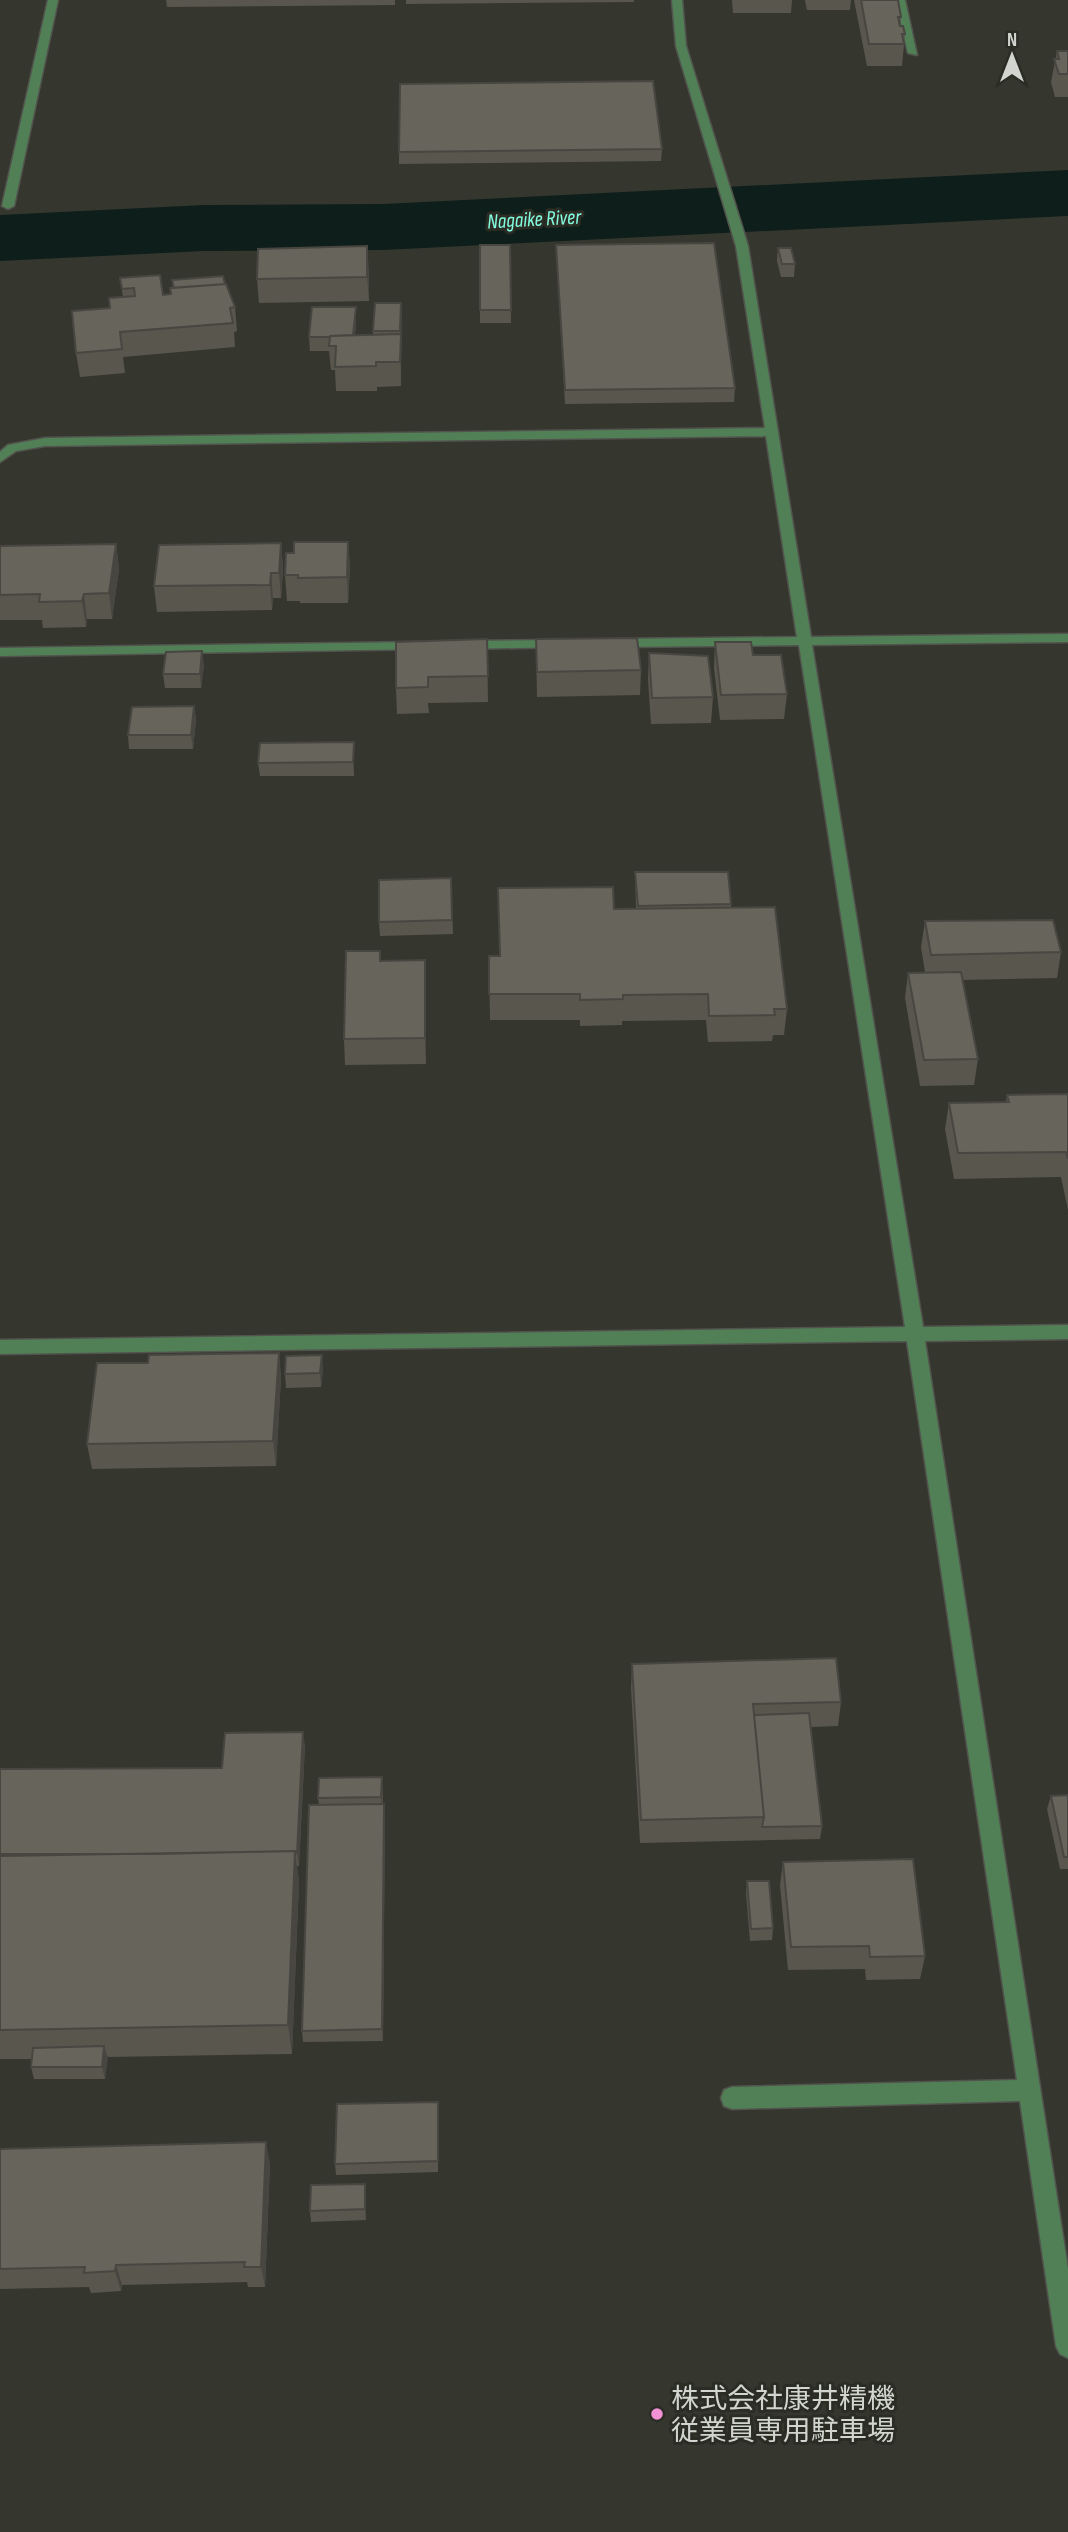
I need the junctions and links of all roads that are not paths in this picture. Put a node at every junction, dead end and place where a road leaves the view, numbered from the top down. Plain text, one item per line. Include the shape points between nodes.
1 (53, 0) edge
2 (677, 0) edge
3 (900, 0) edge
4 (913, 53) dead end
5 (8, 206) dead end
6 (772, 432) junction
7 (0, 458) edge
8 (1068, 638) edge
9 (805, 641) junction
10 (569, 644) edge
11 (597, 644) edge
12 (0, 652) edge
13 (1068, 1332) edge
14 (915, 1334) junction
15 (0, 1347) edge
16 (1028, 2090) junction
17 (732, 2098) dead end
18 (1068, 2346) edge

1 - 5 street
2 - 6 street via 681,46 738,233
3 - 4 street
6 - 7 street via 45,442 12,448
6 - 9 street
8 - 9 street
9 - 11 street
9 - 14 street
10 - 12 street
13 - 14 street
14 - 15 street
14 - 16 street
16 - 17 street
16 - 18 street

